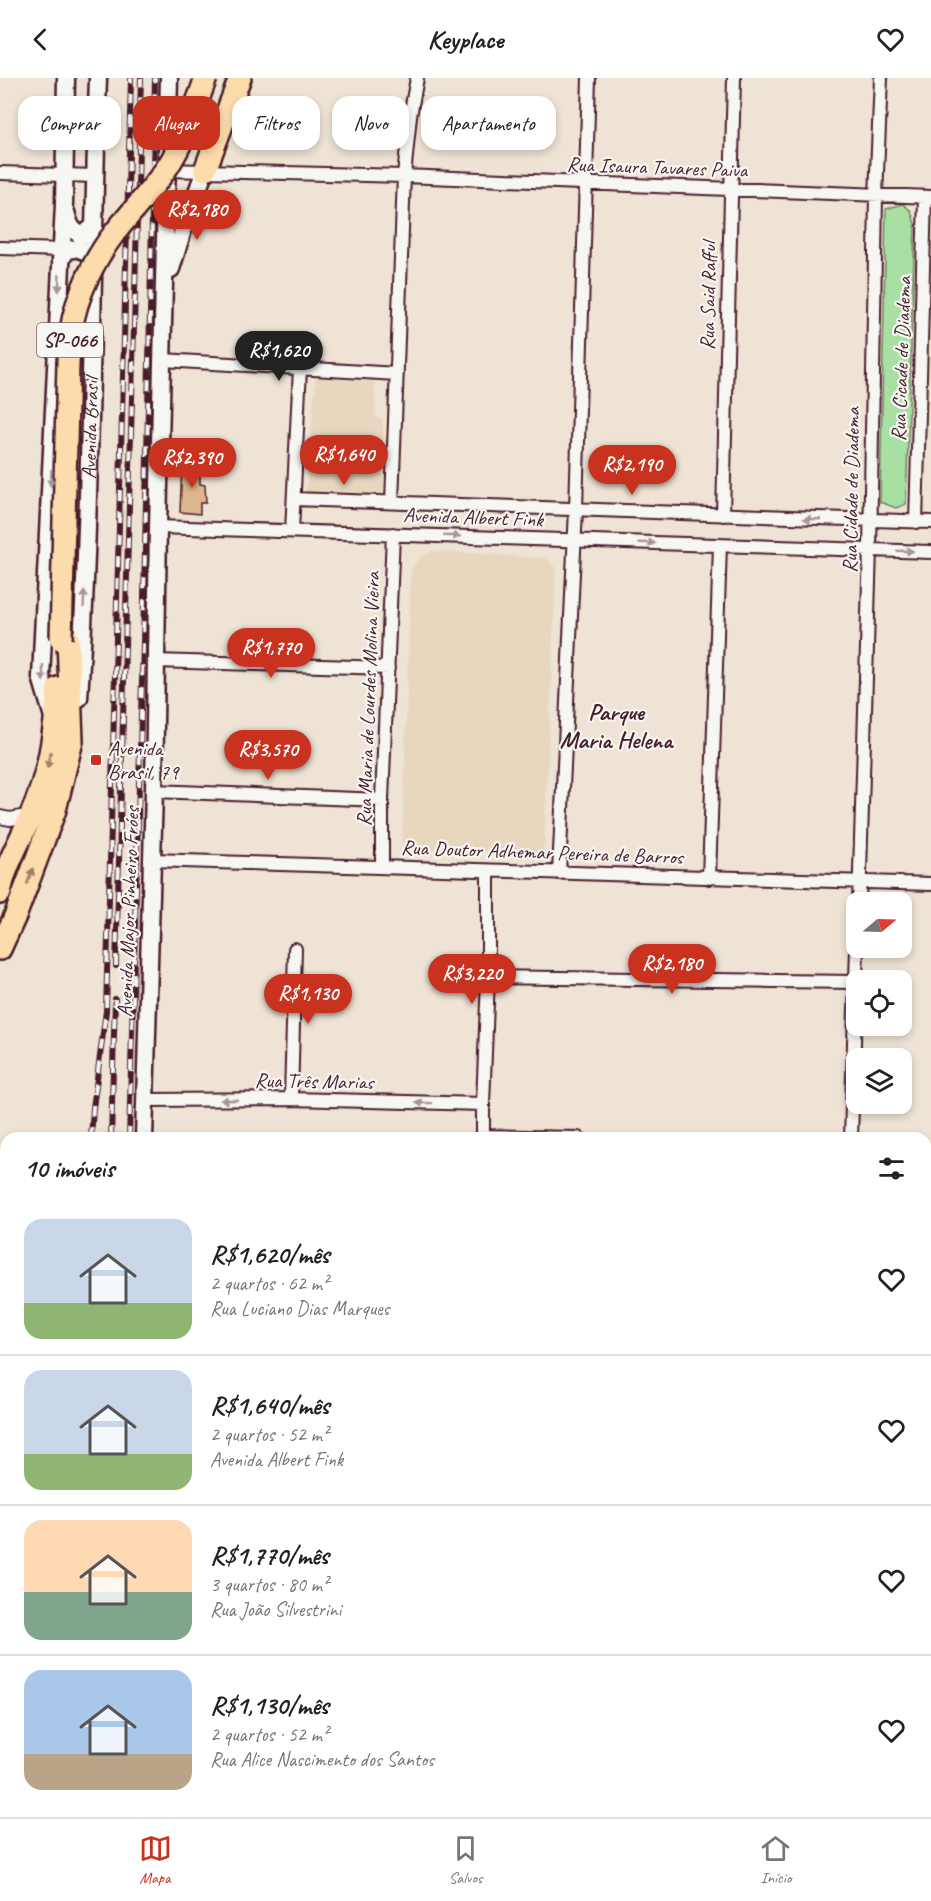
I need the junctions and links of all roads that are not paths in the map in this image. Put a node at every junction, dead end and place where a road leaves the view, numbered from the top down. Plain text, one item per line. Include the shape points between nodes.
1 (66, 78) edge
2 (98, 78) edge
3 (169, 78) edge
4 (206, 78) edge
5 (215, 78) edge
6 (240, 78) edge
7 (417, 78) edge
8 (589, 78) edge
9 (734, 78) edge
10 (881, 78) edge
11 (166, 170) junction
12 (0, 173) edge
13 (64, 175) junction
14 (95, 176) junction
15 (203, 176) junction
16 (404, 176) junction
17 (586, 184) junction
18 (730, 189) junction
19 (166, 192) junction
20 (876, 196) junction
21 (928, 197) edge
22 (64, 204) junction
23 (93, 227) junction
24 (0, 248) edge
25 (61, 255) junction
26 (93, 259) junction
27 (165, 291) junction
28 (163, 360) junction
29 (300, 368) junction
30 (397, 374) junction
31 (294, 499) junction
32 (392, 502) junction
33 (576, 509) junction
34 (723, 515) junction
35 (870, 521) junction
36 (916, 522) junction
37 (931, 522) edge
38 (158, 527) junction
39 (292, 531) junction
40 (393, 534) junction
41 (574, 540) junction
42 (720, 545) junction
43 (870, 550) junction
44 (931, 552) edge
45 (65, 639) junction
46 (155, 661) junction
47 (388, 668) junction
48 (64, 734) junction
49 (154, 792) junction
50 (382, 800) junction
51 (32, 815) junction
52 (0, 817) edge
53 (151, 860) junction
54 (382, 866) junction
55 (488, 872) junction
56 (559, 873) junction
57 (710, 878) junction
58 (1, 879) edge
59 (859, 881) junction
60 (931, 884) edge
61 (859, 892) edge
62 (8, 916) edge
63 (0, 949) edge
64 (295, 950) dead end
65 (488, 977) junction
66 (846, 982) edge
67 (854, 1036) edge
68 (291, 1099) junction
69 (145, 1100) junction
70 (483, 1104) junction
71 (144, 1132) edge
72 (483, 1132) edge
73 (851, 1132) edge

1 - 13 main road, Avenida Brasil
2 - 14 main road, Avenida Brasil
3 - 11 main road, Avenida Major Pinheiro Fróes
4 - 45 highway, SP-066, bridge via 169,164 95,263 71,329
5 - 45 highway via 178,164 160,194 120,241 86,308 77,386
6 - 15 highway
7 - 16 street
8 - 17 street
9 - 18 street, Rua Said Rafful
10 - 20 street, Rua Cidade de Diadema
11 - 15 street, Rua Isaura Tavares Paiva
11 - 19 main road, Avenida Major Pinheiro Fróes
12 - 13 street
13 - 14 street
13 - 22 main road, Avenida Brasil
14 - 23 main road, Avenida Brasil
15 - 16 street, Rua Isaura Tavares Paiva
15 - 19 main road via 186,194
15 - 27 main road, Avenida Major Pinheiro Fróes
16 - 17 street, Rua Isaura Tavares Paiva
16 - 30 street
17 - 18 street, Rua Isaura Tavares Paiva
17 - 33 street
18 - 20 street, Rua Isaura Tavares Paiva
18 - 34 street, Rua Said Rafful
19 - 27 main road, Avenida Major Pinheiro Fróes
20 - 21 street, Rua Isaura Tavares Paiva
20 - 35 street, Rua Cidade de Diadema
21 - 36 street, Rua Cicade de Diadema
22 - 23 main road via 68,221 77,233 83,235
22 - 25 main road, Avenida Brasil
23 - 26 main road, Avenida Brasil
24 - 25 street
25 - 26 main road via 77,248
25 -> 48 main road, Avenida Brasil via 41,677
48 -> 26 main road, Avenida Brasil via 77,719 90,432
27 - 28 main road, Avenida Major Pinheiro Fróes
28 - 29 street
28 - 38 main road, Avenida Major Pinheiro Fróes
29 - 30 street
29 - 31 street
30 - 32 street
31 - 32 street, Avenida Albert Fink
31 - 39 street
32 - 33 street, Avenida Albert Fink
33 - 34 street, Avenida Albert Fink
33 - 41 street
35 -> 34 street, Avenida Albert Fink
35 - 36 street, Avenida Albert Fink
35 - 43 street, Rua Cidade de Diadema
36 - 37 street, Avenida Albert Fink
38 - 39 street, Avenida Albert Fink
38 - 46 main road, Avenida Major Pinheiro Fróes
39 - 40 street, Avenida Albert Fink
40 -> 41 street, Avenida Albert Fink
40 - 47 street, Rua Maria de Lourdes Molina Vieira
41 -> 42 street, Avenida Albert Fink
41 - 56 street
42 - 43 street, Avenida Albert Fink
42 - 57 street
43 -> 44 street, Avenida Albert Fink
43 - 59 street, Rua Cidade de Diadema
45 - 48 highway, Avenida Brasil / SP-066
46 - 47 street
46 - 49 main road, Avenida Major Pinheiro Fróes
47 - 50 street, Rua Maria de Lourdes Molina Vieira
48 -> 51 highway, Avenida Brasil / SP-066
62 -> 48 highway, Avenida Brasil via 54,810
49 - 50 street
49 - 53 main road, Avenida Major Pinheiro Fróes
50 - 54 street, Rua Maria de Lourdes Molina Vieira
51 - 52 street
51 - 58 highway, Avenida Brasil / SP-066
53 - 54 street, Rua Doutor Adhemar Pereira de Barros
53 - 69 main road, Avenida Major Pinheiro Fróes
54 - 55 street, Rua Doutor Adhemar Pereira de Barros
55 - 56 street, Rua Doutor Adhemar Pereira de Barros
55 - 65 street
56 - 57 street, Rua Doutor Adhemar Pereira de Barros
57 - 59 street, Rua Doutor Adhemar Pereira de Barros
59 - 60 street, Rua Doutor Adhemar Pereira de Barros
59 - 61 street, Rua Cidade de Diadema
62 - 63 highway, Avenida Brasil
64 - 68 street
65 - 66 street
65 - 70 street
67 - 73 street
68 -> 69 street, Rua Três Marias
70 -> 68 street, Rua Três Marias
69 - 71 main road, Avenida Major Pinheiro Fróes
70 - 72 street

